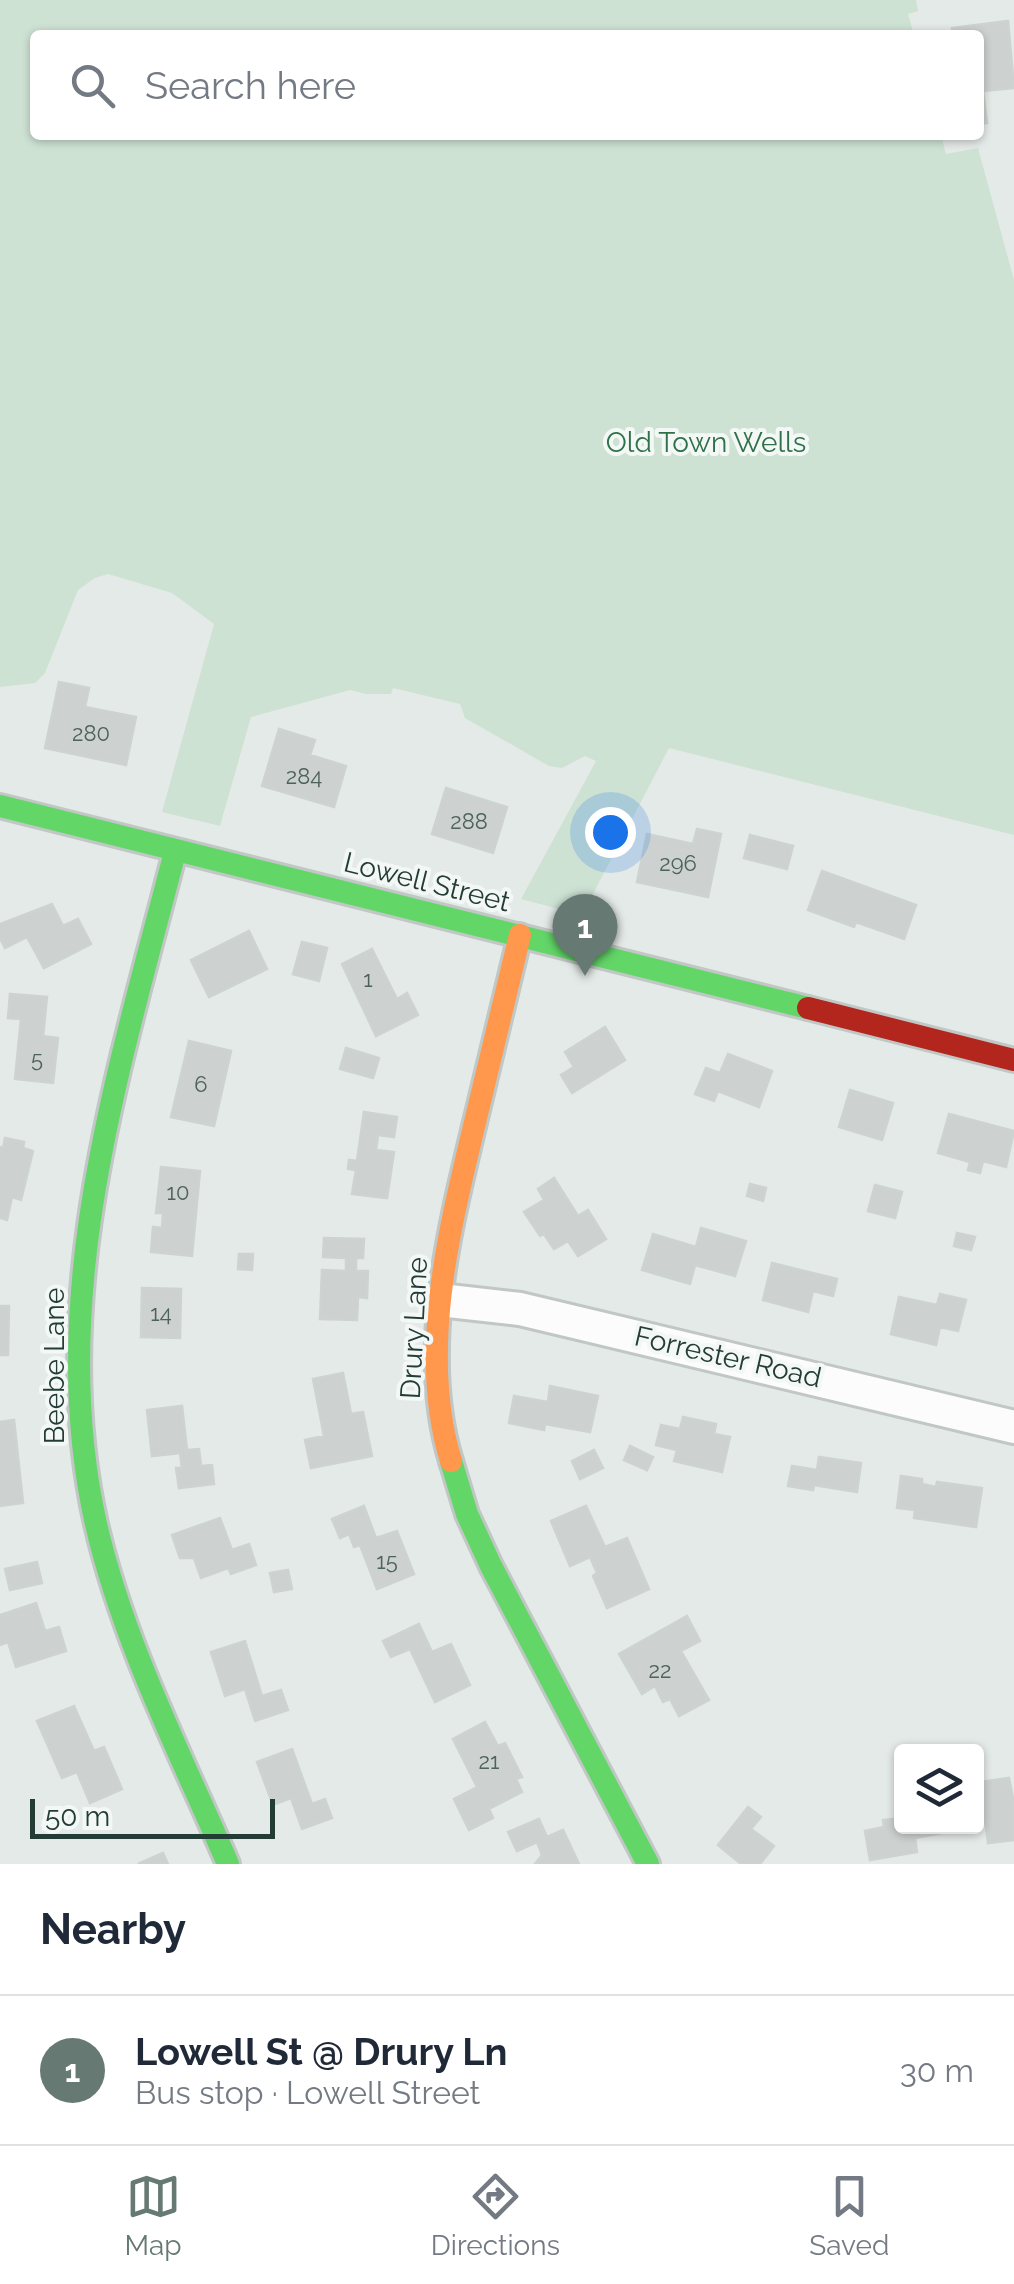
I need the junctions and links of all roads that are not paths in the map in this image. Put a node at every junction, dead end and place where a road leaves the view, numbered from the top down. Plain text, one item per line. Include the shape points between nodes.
1 (0, 806) edge
2 (175, 852) junction
3 (520, 935) junction
4 (1014, 1060) edge
5 (440, 1300) junction
6 (1014, 1427) edge
7 (228, 1864) edge
8 (648, 1864) edge

1 - 2 street, Lowell Street
2 - 3 street, Lowell Street
2 - 7 street, Beebe Lane via 96,1178 80,1328 80,1417 95,1521 112,1582
3 - 4 street, Lowell Street
3 - 5 street, Drury Lane
5 - 6 street, Forrester Road via 520,1309
5 - 8 street, Drury Lane via 441,1428 467,1514

